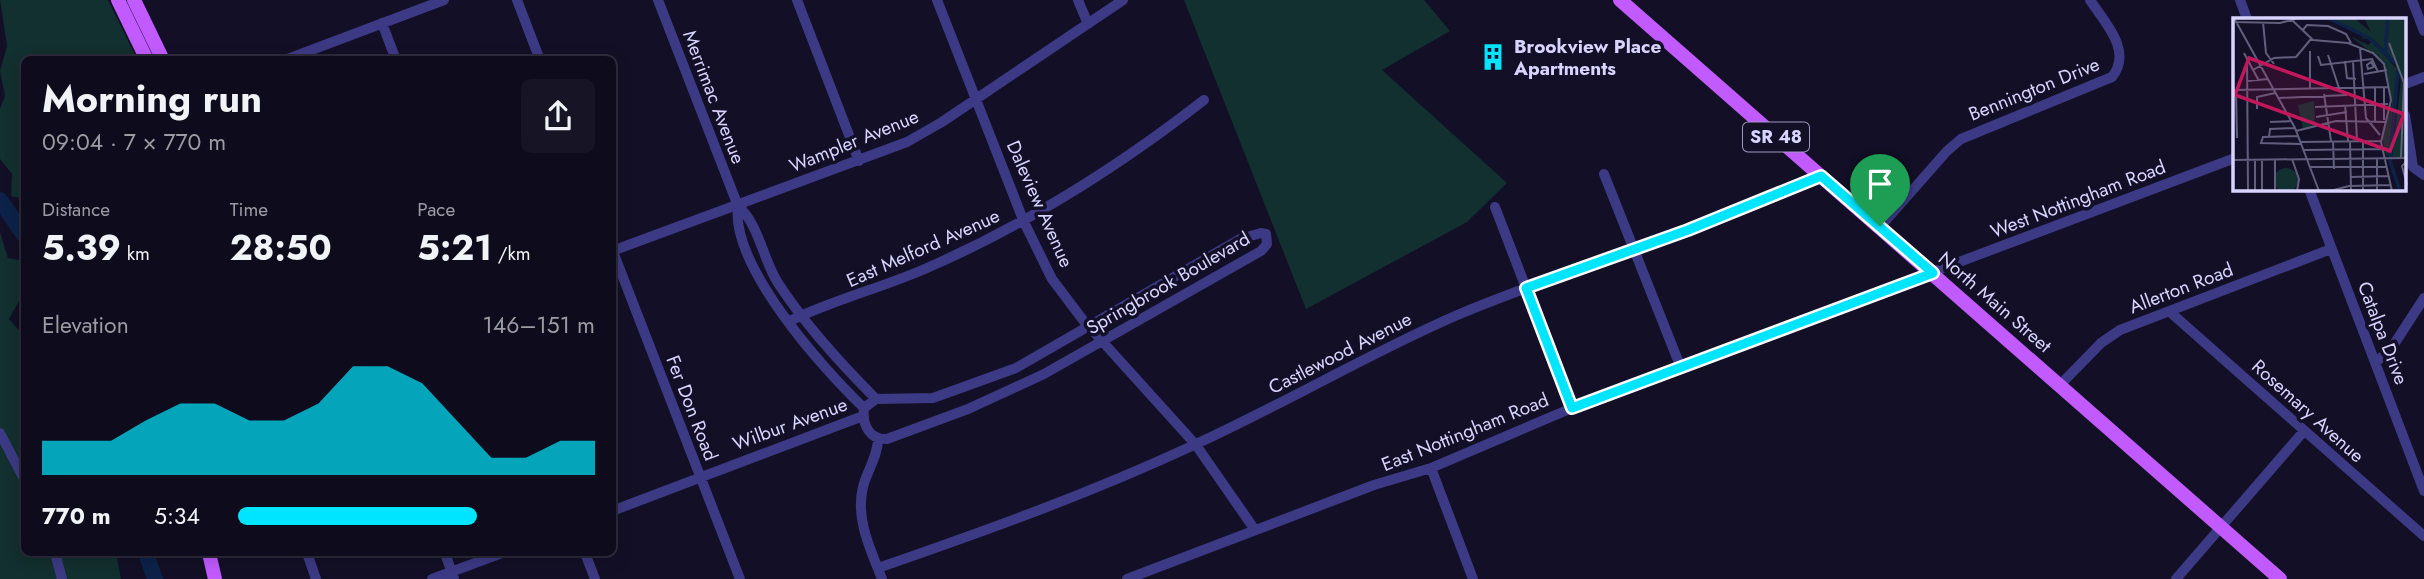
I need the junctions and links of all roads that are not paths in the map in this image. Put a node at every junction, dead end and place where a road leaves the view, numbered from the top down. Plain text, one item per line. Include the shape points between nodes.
1 (118, 0) edge
2 (134, 0) edge
3 (517, 0) edge
4 (658, 0) edge
5 (797, 0) edge
6 (937, 0) edge
7 (1079, 0) edge
8 (1123, 0) edge
9 (1620, 0) edge
10 (2090, 0) edge
11 (2240, 0) edge
12 (2412, 0) edge
13 (438, 1) edge
14 (2247, 18) edge
15 (382, 23) junction
16 (1088, 24) junction
17 (2424, 31) edge
18 (314, 49) junction
19 (145, 56) edge
20 (161, 56) edge
21 (296, 56) edge
22 (318, 56) edge
23 (394, 56) edge
24 (538, 56) edge
25 (2424, 77) edge
26 (2406, 84) edge
27 (976, 99) junction
28 (1204, 100) dead end
29 (2406, 126) edge
30 (2233, 159) edge
31 (859, 161) junction
32 (2410, 170) edge
33 (1604, 174) dead end
34 (2424, 175) edge
35 (1821, 176) junction
36 (2310, 191) edge
37 (738, 206) junction
38 (1495, 207) dead end
39 (1024, 222) junction
40 (1880, 226) junction
41 (616, 249) edge
42 (2331, 249) junction
43 (1636, 250) junction
44 (616, 258) edge
45 (1933, 273) junction
46 (1526, 288) junction
47 (2424, 298) edge
48 (2170, 312) junction
49 (800, 316) junction
50 (788, 322) junction
51 (1090, 327) junction
52 (1103, 341) junction
53 (2376, 362) junction
54 (1681, 368) junction
55 (2060, 385) junction
56 (876, 399) junction
57 (1572, 408) junction
58 (864, 412) junction
59 (2304, 430) junction
60 (0, 433) edge
61 (878, 439) junction
62 (1196, 444) junction
63 (1431, 468) junction
64 (21, 473) edge
65 (700, 477) junction
66 (2424, 491) edge
67 (616, 509) edge
68 (2221, 526) junction
69 (1255, 530) junction
70 (2424, 536) edge
71 (56, 556) edge
72 (210, 556) edge
73 (308, 556) edge
74 (446, 556) edge
75 (495, 556) edge
76 (586, 556) edge
77 (880, 574) edge
78 (453, 575) edge
79 (62, 579) edge
80 (215, 579) edge
81 (316, 579) edge
82 (432, 579) edge
83 (595, 579) edge
84 (740, 579) edge
85 (1127, 579) edge
86 (1473, 579) edge
87 (2176, 579) edge
88 (2280, 579) edge

1 - 19 main road
2 - 20 main road
3 - 24 street
4 - 37 street, Merrimac Avenue
5 - 31 street
6 - 27 street, Daleview Avenue
7 - 16 street
8 - 16 street, Wampler Avenue
9 - 35 main road, North Main Street / SR 48
10 - 40 street, Bennington Drive via 2120,48 2121,61 2112,77 1961,139
11 - 14 street
12 - 17 street
13 - 15 street
15 - 18 street
15 - 23 street
16 - 27 street, Wampler Avenue
18 - 21 street
18 - 22 street
25 - 26 street
27 - 31 street, Wampler Avenue via 921,135
27 - 39 street, Daleview Avenue
28 - 39 street, East Melford Avenue via 1104,174
29 - 32 street
30 - 45 street, West Nottingham Road
31 - 37 street, Wampler Avenue
32 - 34 street
33 - 43 street
35 - 40 main road, North Main Street / SR 48
35 - 43 street, Castlewood Avenue
36 - 42 street, Catalpa Drive
37 - 41 street, Wampler Avenue
37 - 49 street, Merrimac Avenue via 746,214 769,269
37 - 50 street, Merrimac Avenue via 736,219 756,272
38 - 46 street
39 - 49 street, East Melford Avenue via 899,280
39 - 51 street, Daleview Avenue via 1052,279
40 - 45 main road, North Main Street / SR 48
42 - 48 street, Allerton Road
42 - 53 street, Catalpa Drive
43 - 46 street, Castlewood Avenue
43 - 54 street
44 - 65 street, Fer Don Road
45 - 54 street, East Nottingham Road
45 - 55 main road, North Main Street / SR 48
46 - 57 street
46 - 62 street, Castlewood Avenue via 1410,337
47 - 53 street via 2391,349
48 - 55 street, Allerton Road via 2106,339
48 - 59 street, Rosemary Avenue
49 - 50 street, East Melford Avenue
49 - 56 street, Merrimac Avenue
50 - 58 street, Merrimac Avenue
51 - 52 street, Daleview Avenue
51 - 52 street, Springbrook Boulevard via 1240,239 1266,234 1267,244 1261,251
51 - 56 street, Springbrook Boulevard via 972,387 933,398
52 - 61 street, Springbrook Boulevard via 999,396
52 - 62 street, Daleview Avenue
53 - 66 street, Catalpa Drive
54 - 57 street, East Nottingham Road
55 - 68 main road, North Main Street / SR 48
56 - 58 street
57 - 63 street, East Nottingham Road
58 - 61 street via 870,435
58 - 65 street, Wilbur Avenue
59 - 68 street
59 - 70 street, Rosemary Avenue
60 - 64 street
61 - 77 street via 861,504 864,532
62 - 69 street, Daleview Avenue
62 - 77 street, Castlewood Avenue
63 - 69 street, East Nottingham Road
63 - 86 street
65 - 67 street, Wilbur Avenue
65 - 84 street, Fer Don Road
68 - 87 street
68 - 88 main road, North Main Street / SR 48
69 - 85 street, East Nottingham Road
71 - 79 street
72 - 80 main road
73 - 81 street
74 - 78 street
75 - 78 street
76 - 83 street
78 - 82 street

